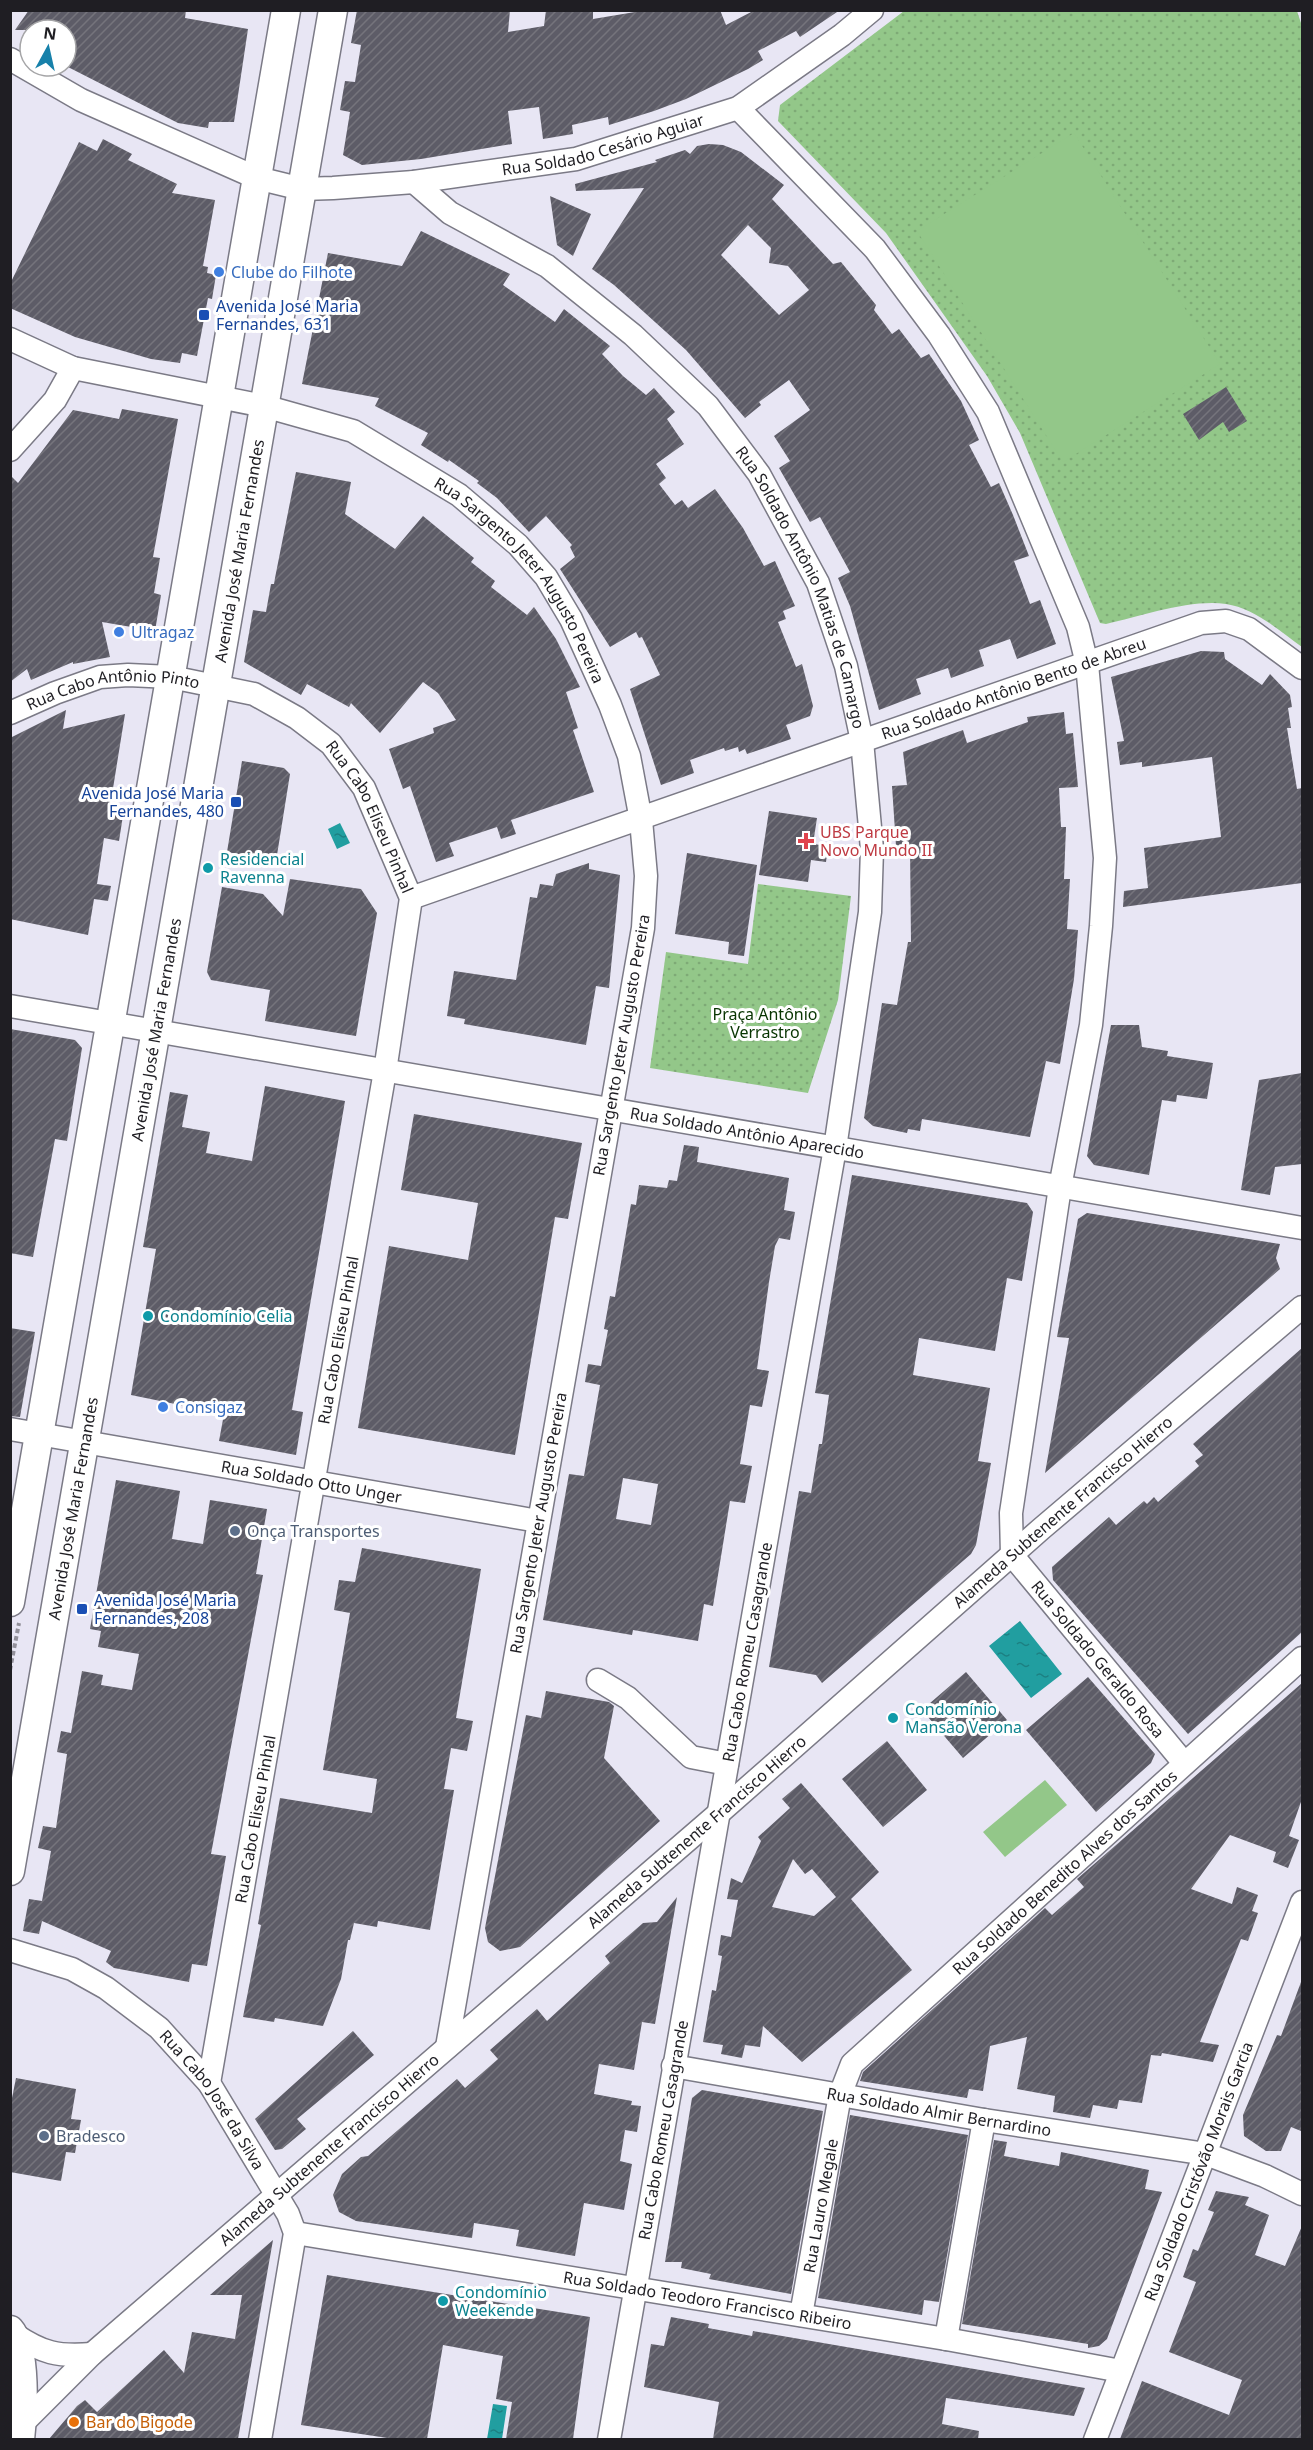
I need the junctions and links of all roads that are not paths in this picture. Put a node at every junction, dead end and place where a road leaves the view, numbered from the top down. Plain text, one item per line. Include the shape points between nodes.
1 (286, 10) edge
2 (333, 10) edge
3 (872, 10) edge
4 (10, 59) edge
5 (738, 108) junction
6 (257, 178) junction
7 (414, 182) junction
8 (302, 189) junction
9 (10, 339) edge
10 (73, 368) junction
11 (219, 397) junction
12 (264, 406) junction
13 (10, 450) edge
14 (1087, 664) junction
15 (1302, 668) edge
16 (171, 677) junction
17 (216, 684) junction
18 (10, 712) edge
19 (862, 741) junction
20 (641, 820) junction
21 (411, 898) junction
22 (10, 1006) edge
23 (111, 1024) junction
24 (156, 1032) junction
25 (384, 1071) junction
26 (610, 1109) junction
27 (835, 1148) junction
28 (1060, 1187) junction
29 (1302, 1228) edge
30 (1302, 1307) edge
31 (10, 1429) edge
32 (40, 1434) junction
33 (85, 1442) junction
34 (314, 1482) junction
35 (538, 1521) junction
36 (1012, 1555) junction
37 (10, 1602) edge
38 (1302, 1658) edge
39 (598, 1680) dead end
40 (1184, 1763) junction
41 (727, 1764) junction
42 (719, 1813) junction
43 (10, 1871) edge
44 (1302, 1902) edge
45 (10, 1950) edge
46 (447, 2047) junction
47 (673, 2066) junction
48 (209, 2083) junction
49 (840, 2095) junction
50 (984, 2120) junction
51 (1206, 2154) junction
52 (1302, 2194) edge
53 (276, 2195) junction
54 (295, 2233) junction
55 (635, 2288) junction
56 (801, 2315) junction
57 (12, 2332) edge
58 (946, 2339) junction
59 (92, 2354) junction
60 (1121, 2371) junction
61 (21, 2432) edge
62 (260, 2439) edge
63 (609, 2439) edge
64 (1095, 2439) edge

1 - 6 main road
2 - 8 main road, Avenida José Maria Fernandes
3 - 5 street, Rua Soldado Cesário Aguiar
4 - 6 street via 81,100
5 - 7 street, Rua Soldado Cesário Aguiar via 576,159
5 - 14 street via 876,249 988,412 1078,627
6 - 8 street
6 - 11 main road
7 - 8 street, Rua Soldado Cesário Aguiar
7 - 19 street, Rua Soldado Antônio Matias de Camargo via 450,213 547,266 633,335 708,406 759,474 818,583 846,666
8 - 12 main road, Avenida José Maria Fernandes
9 - 10 street, Rua Sargento Jeter Augusto Pereira
10 - 11 street, Rua Sargento Jeter Augusto Pereira
10 - 13 street via 54,400
11 - 12 street, Rua Sargento Jeter Augusto Pereira
11 - 16 main road
12 - 17 main road, Avenida José Maria Fernandes
12 - 20 street, Rua Sargento Jeter Augusto Pereira via 353,431 459,495 518,545 546,577 571,619 610,705 629,756
14 - 15 street, Rua Soldado Antônio Bento de Abreu via 1201,622 1226,621 1250,629
14 - 19 street, Rua Soldado Antônio Bento de Abreu
14 - 28 street via 1105,858 1091,1025
16 - 17 street, Rua Cabo Antônio Pinto
16 - 18 street, Rua Cabo Antônio Pinto via 100,677
16 - 23 main road
17 - 21 street, Rua Cabo Eliseu Pinhal via 254,694 297,718 331,744 364,788
17 - 24 main road, Avenida José Maria Fernandes
19 - 20 street, Rua Soldado Antônio Bento de Abreu
19 - 27 street, Rua Soldado Antônio Matias de Camargo via 872,849 870,912
20 - 21 street, Rua Soldado Antônio Bento de Abreu
20 - 26 street, Rua Sargento Jeter Augusto Pereira via 646,876 643,928
21 - 25 street, Rua Cabo Eliseu Pinhal
22 - 23 street, Rua Soldado Antônio Aparecido
23 - 24 street, Rua Soldado Antônio Aparecido
23 - 32 main road
24 - 25 street, Rua Soldado Antônio Aparecido
24 - 33 main road, Avenida José Maria Fernandes
25 - 26 street, Rua Soldado Antônio Aparecido
25 - 34 street, Rua Cabo Eliseu Pinhal
26 - 27 street, Rua Soldado Antônio Aparecido
26 - 35 street, Rua Sargento Jeter Augusto Pereira
27 - 28 street, Rua Soldado Antônio Aparecido
27 - 41 street, Rua Cabo Romeu Casagrande
28 - 29 street, Rua Soldado Antônio Aparecido
28 - 36 street via 1011,1512
30 - 36 street, Alameda Subtenente Francisco Hierro
31 - 32 street, Rua Soldado Otto Unger
32 - 33 street, Rua Soldado Otto Unger
32 - 37 main road
33 - 34 street, Rua Soldado Otto Unger
33 - 43 main road, Avenida José Maria Fernandes
34 - 35 street, Rua Soldado Otto Unger
34 - 48 street, Rua Cabo Eliseu Pinhal
35 - 46 street, Rua Sargento Jeter Augusto Pereira
36 - 40 street, Rua Soldado Geraldo Rosa
36 - 42 street, Alameda Subtenente Francisco Hierro
38 - 40 street, Rua Soldado Benedito Alves dos Santos
39 - 41 street via 628,1698 691,1756
40 - 49 street, Rua Soldado Benedito Alves dos Santos via 852,2064
41 - 42 street, Rua Cabo Romeu Casagrande
42 - 46 street, Alameda Subtenente Francisco Hierro
42 - 47 street, Rua Cabo Romeu Casagrande
44 - 51 street, Rua Soldado Cristóvão Morais Garcia
45 - 48 street, Rua Cabo José da Silva via 72,1969 106,1988 159,2028
46 - 53 street, Alameda Subtenente Francisco Hierro
47 - 49 street, Rua Soldado Almir Bernardino
47 - 55 street, Rua Cabo Romeu Casagrande
48 - 53 street, Rua Cabo José da Silva
49 - 50 street, Rua Soldado Almir Bernardino
49 - 56 street, Rua Lauro Megale
50 - 51 street, Rua Soldado Almir Bernardino
50 - 58 street
51 - 52 street, Rua Soldado Almir Bernardino
51 - 60 street, Rua Soldado Cristóvão Morais Garcia
53 - 54 street, Rua Cabo José da Silva
53 - 59 street, Alameda Subtenente Francisco Hierro
54 - 55 street, Rua Soldado Teodoro Francisco Ribeiro
54 - 62 street
55 - 56 street, Rua Soldado Teodoro Francisco Ribeiro
55 - 63 street, Rua Cabo Romeu Casagrande
56 - 58 street, Rua Soldado Teodoro Francisco Ribeiro
57 - 59 street via 35,2349 55,2355
57 - 61 main road via 22,2382
58 - 60 street, Rua Soldado Teodoro Francisco Ribeiro
59 - 61 street, Alameda Subtenente Francisco Hierro
60 - 64 street, Rua Soldado Cristóvão Morais Garcia

